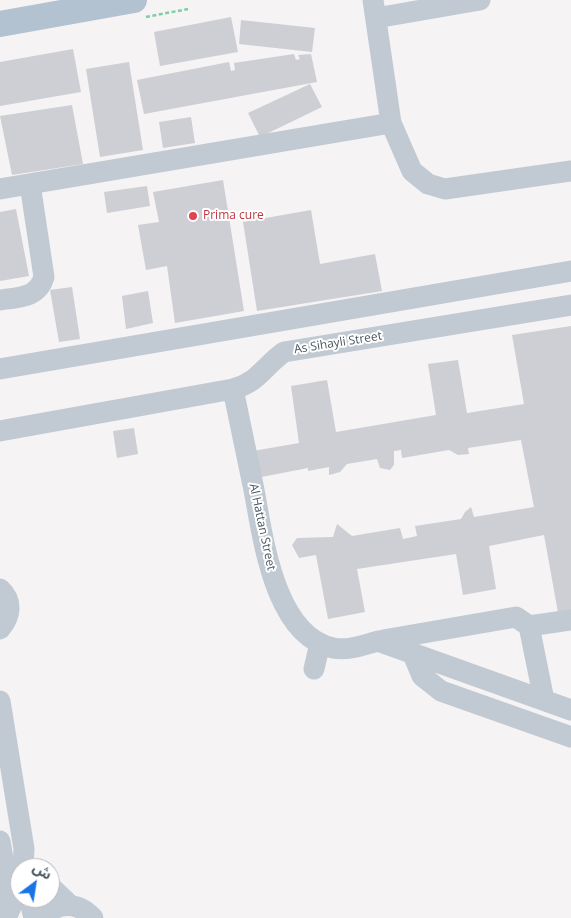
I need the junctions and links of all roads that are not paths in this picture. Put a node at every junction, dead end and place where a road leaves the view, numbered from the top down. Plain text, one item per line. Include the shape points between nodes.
1 (134, 0) edge
2 (480, 0) edge
3 (374, 9) edge
4 (0, 24) edge
5 (391, 123) junction
6 (571, 171) edge
7 (30, 184) junction
8 (0, 189) edge
9 (571, 271) edge
10 (0, 300) edge
11 (571, 305) edge
12 (0, 369) edge
13 (233, 389) junction
14 (0, 431) edge
15 (0, 589) edge
16 (571, 620) edge
17 (528, 626) junction
18 (0, 628) edge
19 (378, 641) junction
20 (320, 643) junction
21 (412, 652) junction
22 (314, 669) dead end
23 (544, 700) junction
24 (0, 701) edge
25 (571, 710) edge
26 (571, 737) edge
27 (3, 740) edge
28 (0, 841) edge
29 (14, 858) edge
30 (10, 859) edge
31 (60, 896) edge
32 (70, 905) junction
33 (43, 918) edge
34 (93, 918) edge

1 - 4 main road
2 - 3 street
3 - 5 street
5 - 6 street via 412,171 428,184 445,189
5 - 7 street
7 - 8 street
7 - 10 street via 44,277 41,287 30,295
9 - 12 street
11 - 13 street, As Sihayli Street via 284,352 248,385
13 - 14 street, As Sihayli Street
13 - 20 street, Al Hattan Street via 271,573 291,616
15 - 18 street via 10,610
16 - 17 street
17 - 19 street, Al Hattan Street via 516,617
17 - 23 street
19 - 20 street, Al Hattan Street via 352,648 334,648
19 - 21 street
20 - 22 street
21 - 23 street
21 - 26 street via 422,676 441,691
23 - 25 street
24 - 27 street
27 - 29 street
28 - 30 street
31 - 32 street
32 - 33 street via 54,908
32 - 34 street via 83,909

